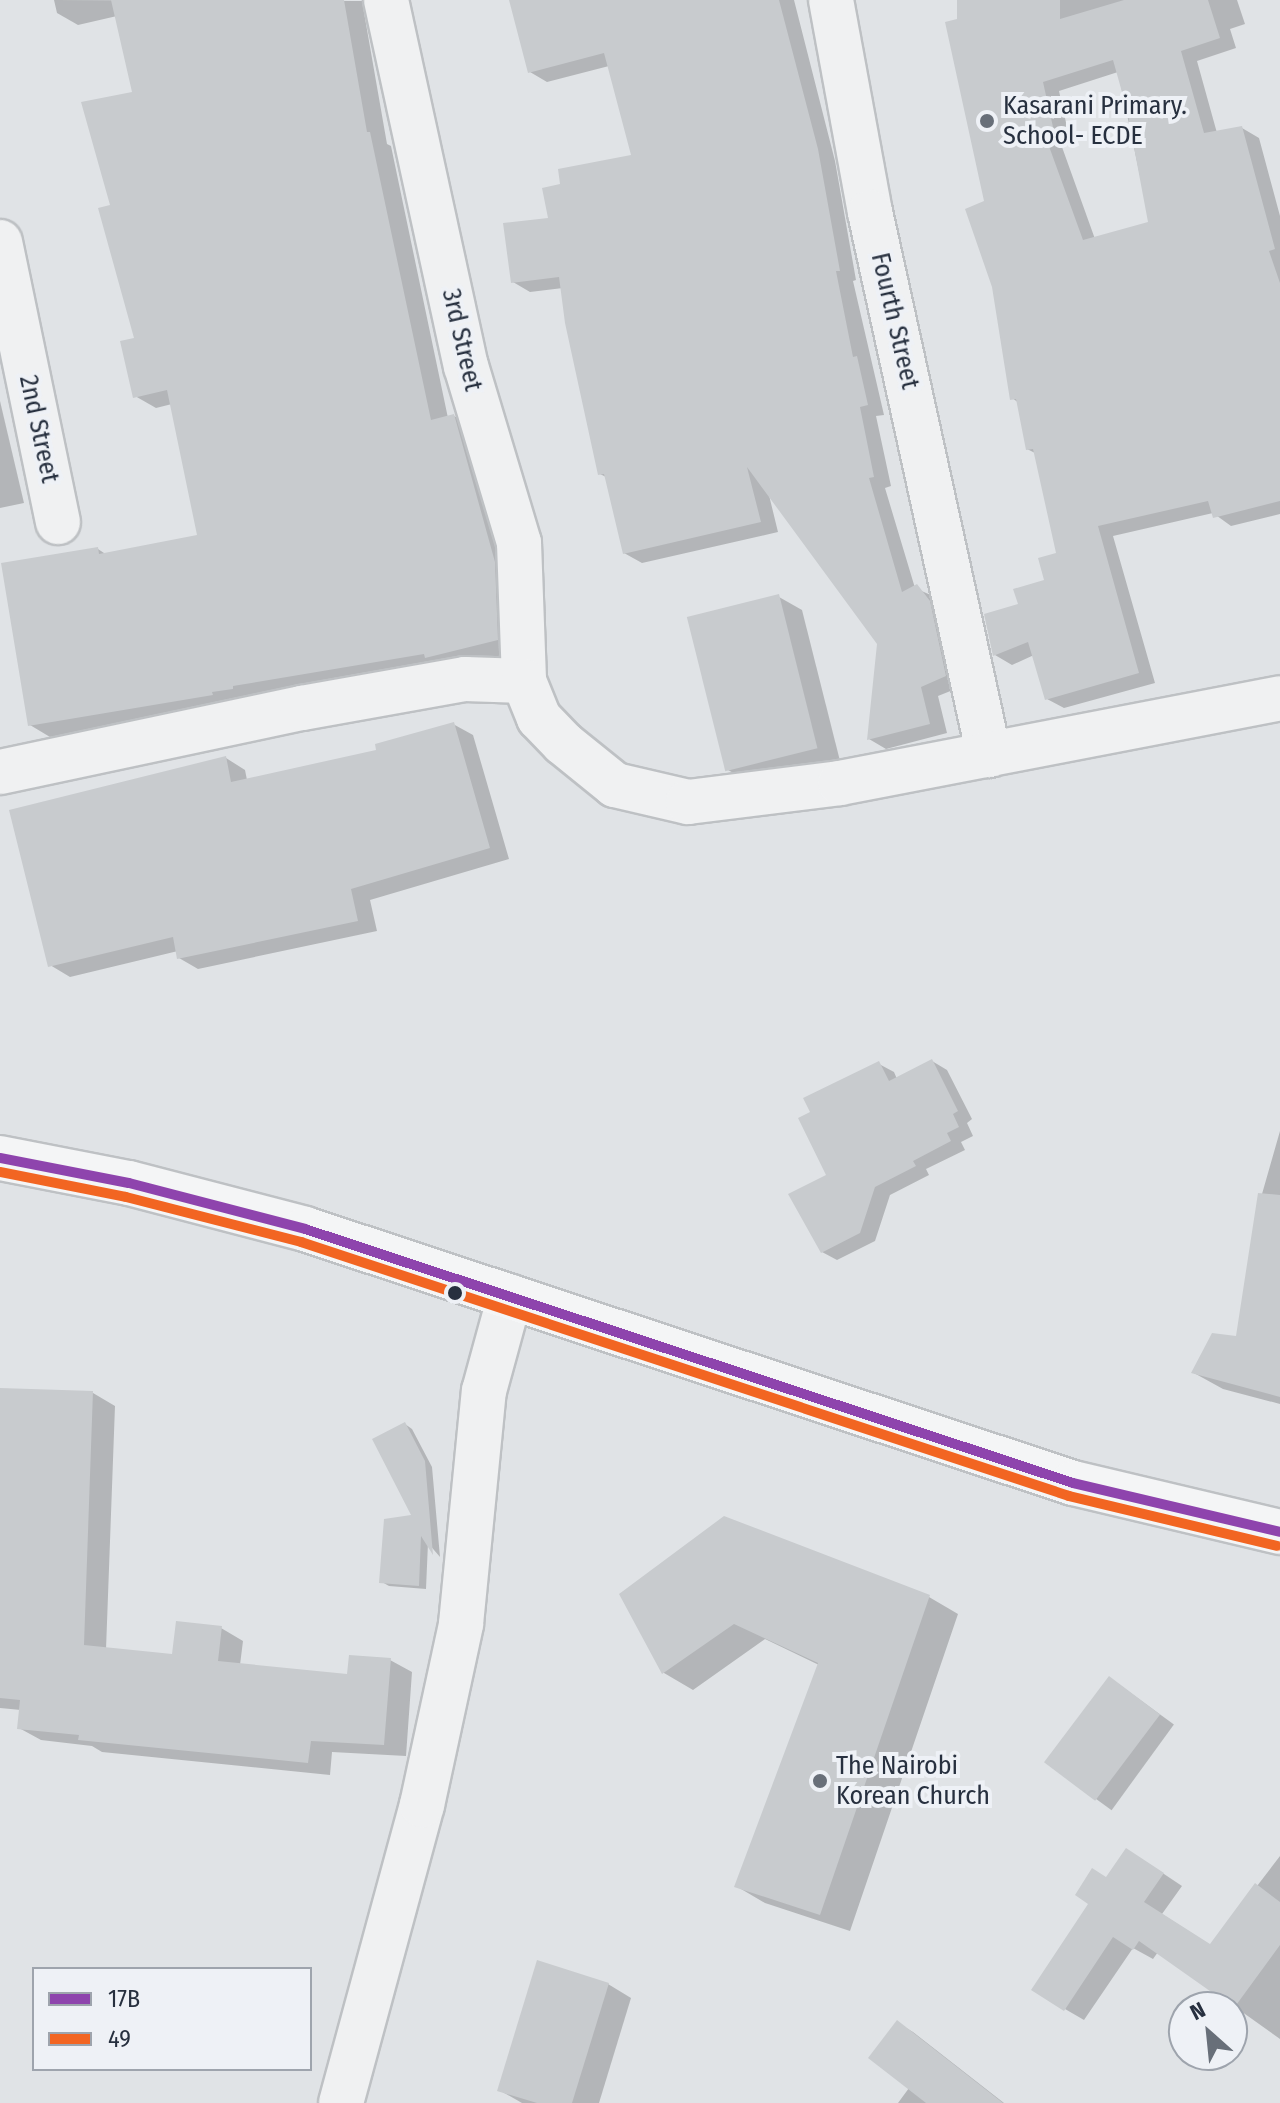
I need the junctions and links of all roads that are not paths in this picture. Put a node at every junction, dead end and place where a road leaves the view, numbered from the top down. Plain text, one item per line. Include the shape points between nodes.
1 (386, 0) edge
2 (831, 0) edge
3 (0, 242) edge
4 (58, 522) dead end
5 (524, 681) junction
6 (1280, 698) edge
7 (989, 755) junction
8 (0, 772) edge
9 (0, 1158) edge
10 (510, 1296) junction
11 (1280, 1532) edge
12 (341, 2103) edge

1 - 5 street, 3rd Street via 466,366 519,543
2 - 7 street, Fourth Street via 870,212
3 - 4 street, 2nd Street
5 - 7 street via 539,718 615,785 688,802 840,783
5 - 8 street via 465,679
6 - 7 street
9 - 10 main road via 220,1204
10 - 11 main road via 1073,1483
10 - 12 street via 484,1391 461,1624 422,1805

